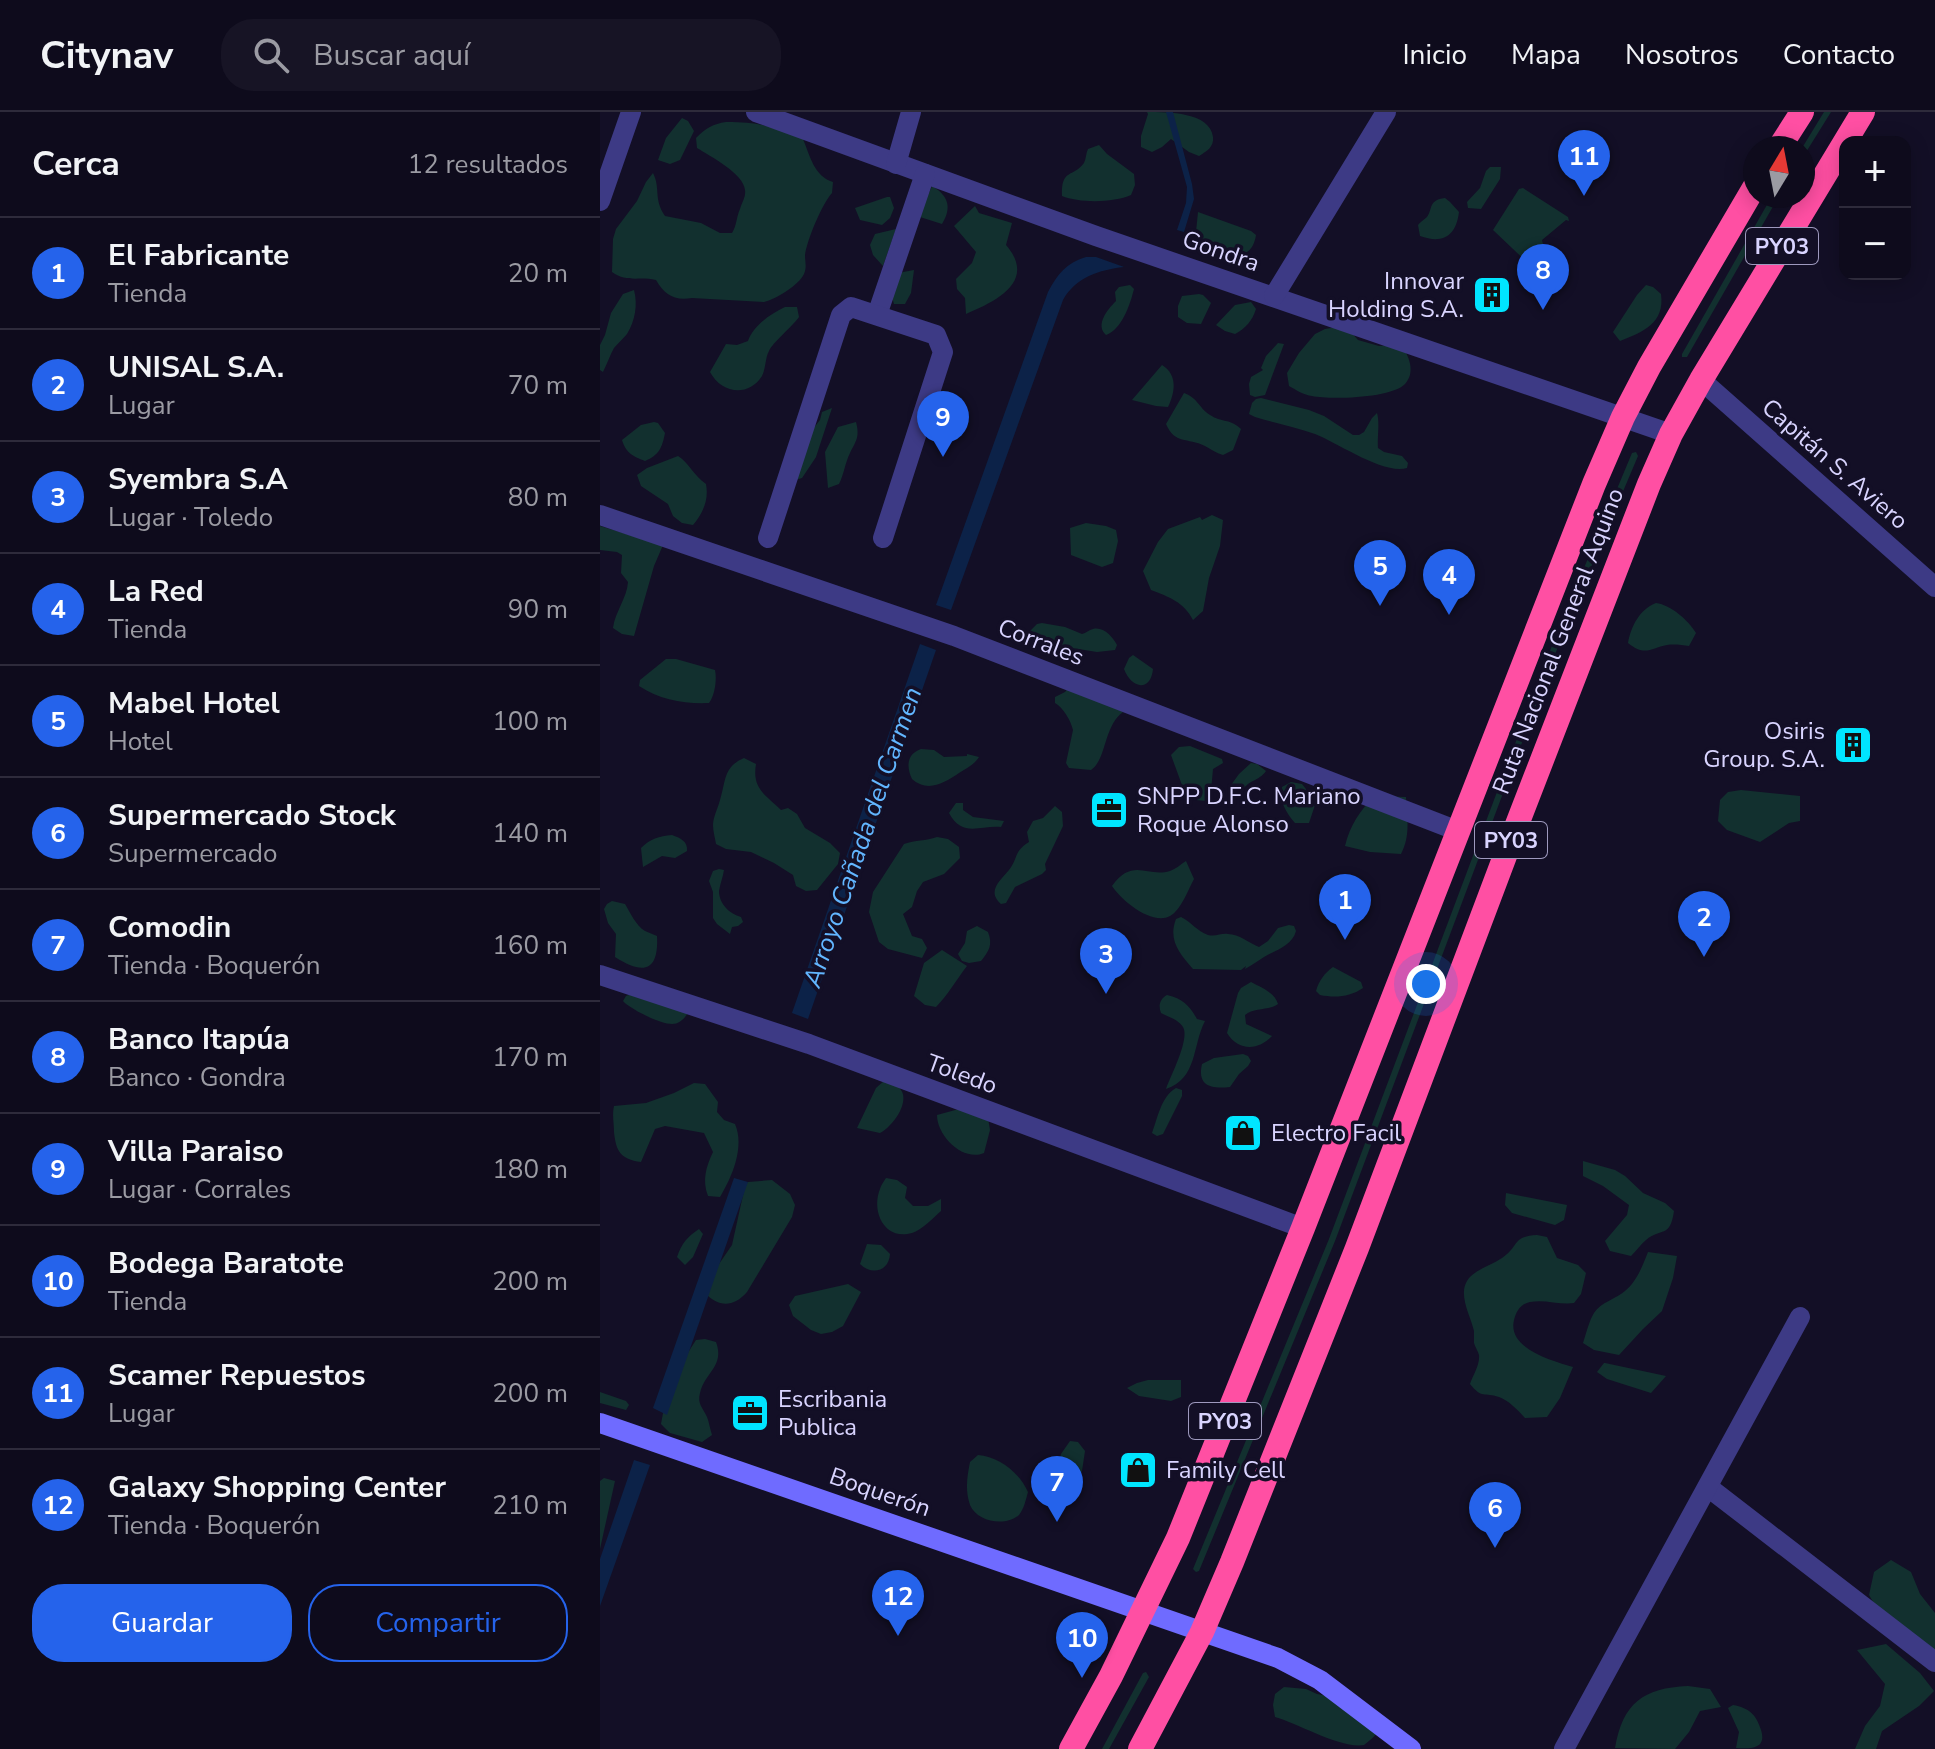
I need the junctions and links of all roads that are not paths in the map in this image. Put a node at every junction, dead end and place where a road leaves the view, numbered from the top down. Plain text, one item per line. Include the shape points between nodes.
1 (631, 112) edge
2 (756, 112) edge
3 (911, 112) edge
4 (1386, 112) edge
5 (1802, 112) edge
6 (1863, 112) edge
7 (1787, 136) edge
8 (896, 164) junction
9 (925, 174) junction
10 (600, 201) edge
11 (1743, 206) edge
12 (1274, 296) junction
13 (877, 315) junction
14 (1701, 380) junction
15 (1623, 417) junction
16 (1671, 434) junction
17 (600, 515) edge
18 (768, 538) dead end
19 (883, 538) dead end
20 (1935, 587) edge
21 (1458, 831) junction
22 (600, 975) edge
23 (1303, 1228) junction
24 (1800, 1317) dead end
25 (600, 1423) edge
26 (1708, 1487) junction
27 (1143, 1611) junction
28 (1202, 1632) junction
29 (1935, 1662) edge
30 (1071, 1749) edge
31 (1140, 1749) edge
32 (1411, 1749) edge
33 (1564, 1749) edge

1 - 10 street
2 - 8 street, Gondra
3 - 8 street
4 - 12 street
5 - 7 highway
6 - 14 highway, Ruta Nacional General Aquino / PY03
8 - 9 street, Gondra
9 - 12 street, Gondra
9 - 13 street
11 - 15 highway, Ruta Nacional General Aquino / PY03
12 - 15 street, Gondra
13 - 18 street via 851,307 841,315
13 - 19 street via 936,335 943,352
14 - 16 highway, Ruta Nacional General Aquino / PY03
14 - 20 street, Capitán S. Aviero
15 - 16 street, Gondra
15 - 21 highway, Ruta Nacional General Aquino / PY03
16 - 28 highway, Ruta Nacional General Aquino / PY03 via 1357,1248
17 - 21 street, Corrales via 924,625
21 - 23 highway, Ruta Nacional General Aquino / PY03
22 - 23 street, Toledo via 797,1040
23 - 27 highway, Ruta Nacional General Aquino / PY03 via 1178,1538
24 - 26 street
25 - 27 street, Boquerón
26 - 29 street
26 - 33 street
27 - 28 street, Boquerón
27 - 30 highway, Ruta Nacional General Aquino / PY03
28 - 31 highway, Ruta Nacional General Aquino / PY03
28 - 32 street, Boquerón via 1278,1658 1320,1680

